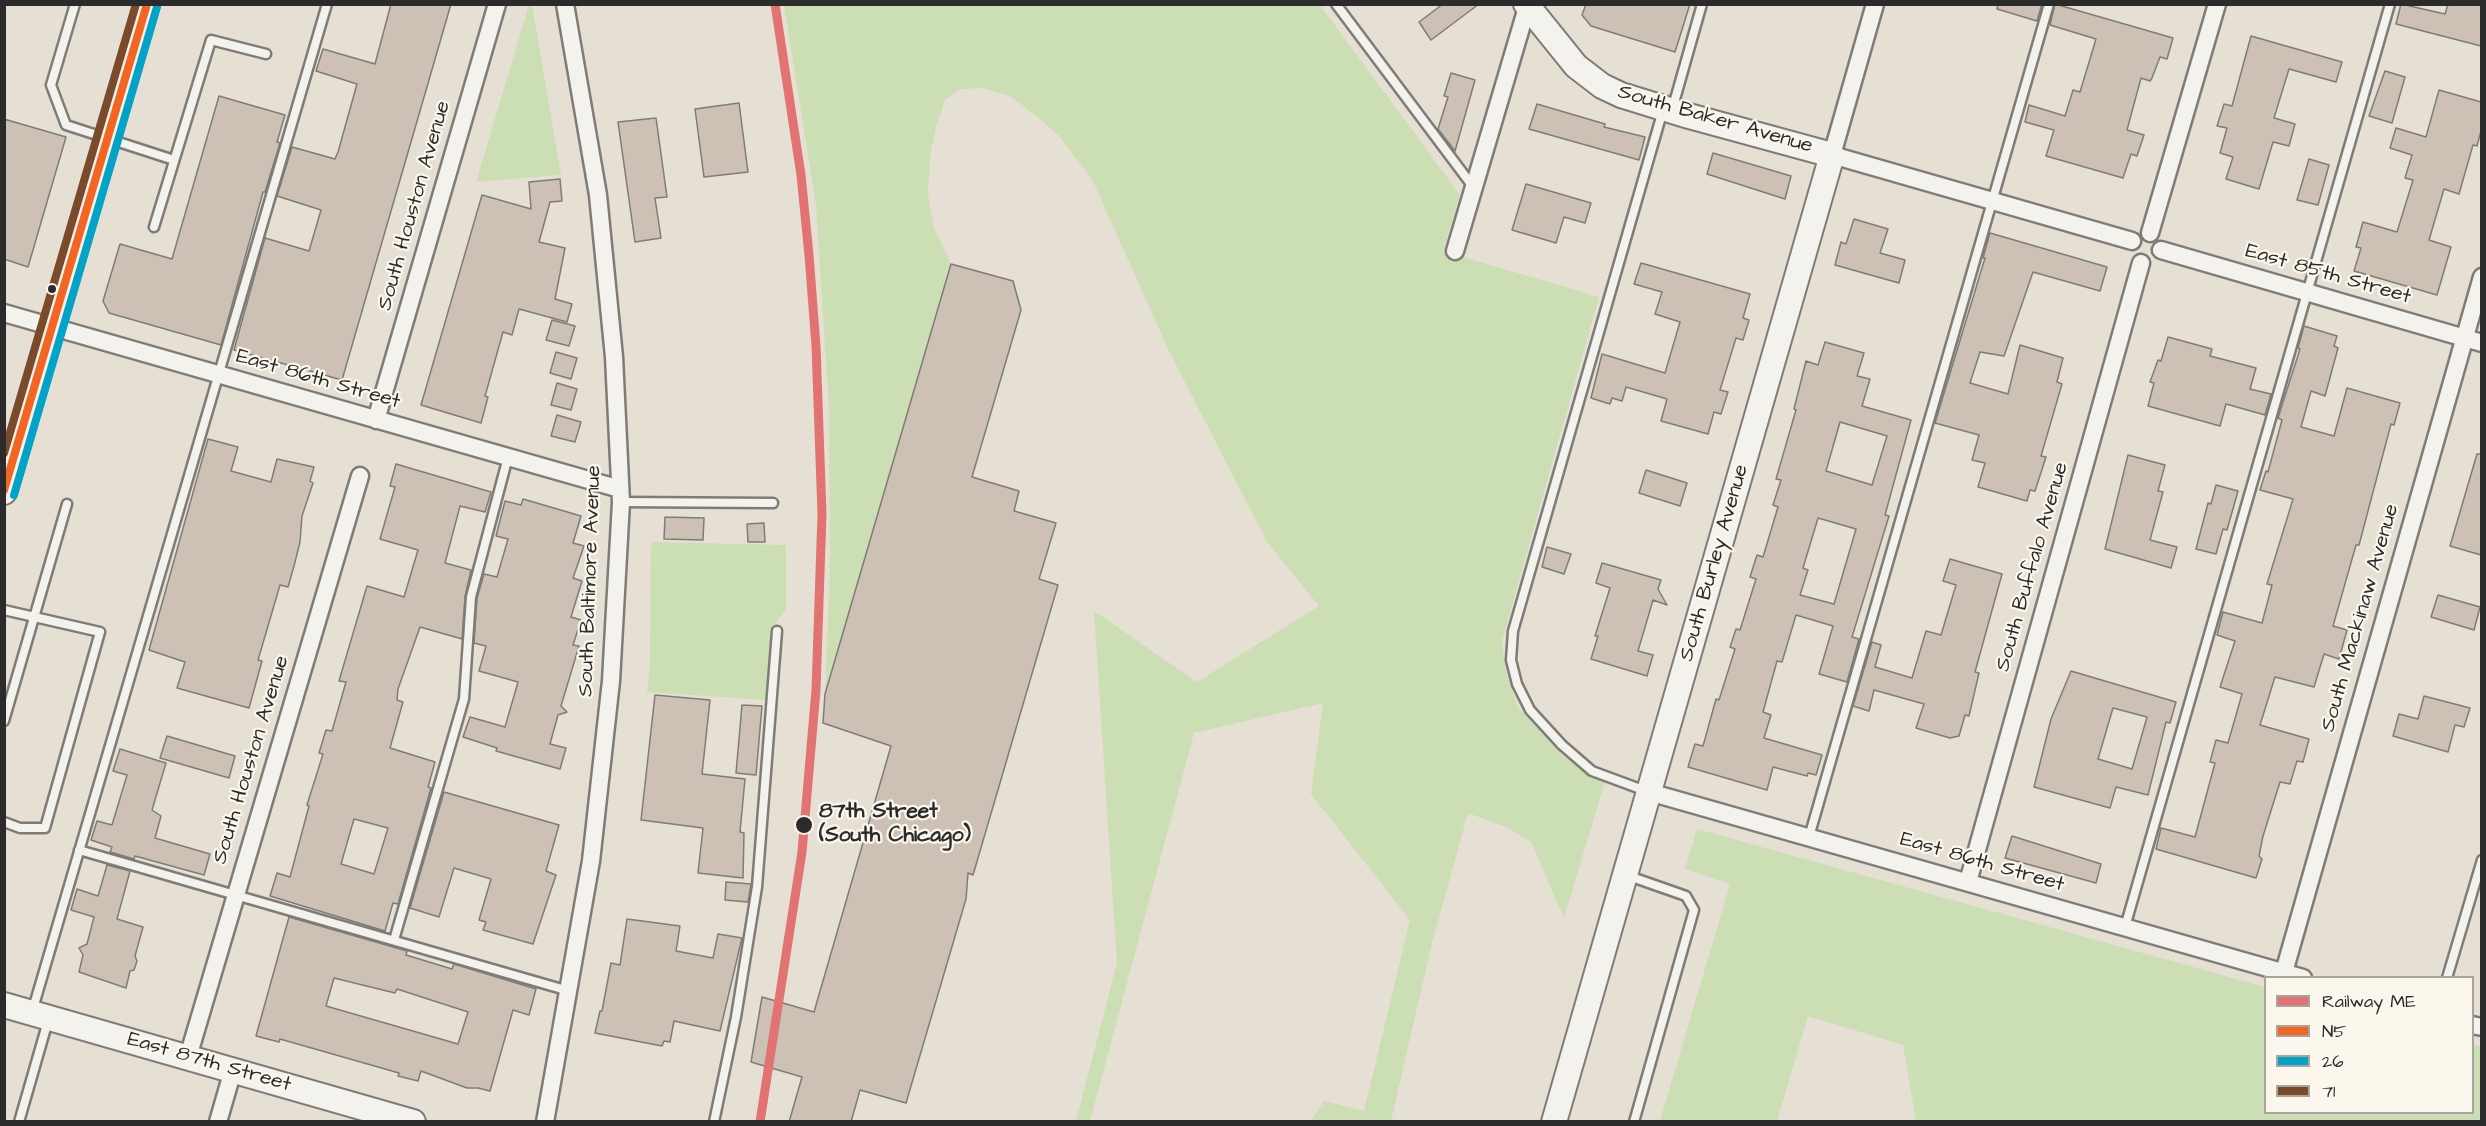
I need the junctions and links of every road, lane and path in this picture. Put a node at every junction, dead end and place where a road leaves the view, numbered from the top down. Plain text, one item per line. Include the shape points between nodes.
1 (75, 4) edge
2 (147, 4) edge
3 (327, 4) edge
4 (497, 4) edge
5 (565, 4) edge
6 (1336, 4) edge
7 (1702, 4) edge
8 (1875, 4) edge
9 (2049, 4) edge
10 (2217, 4) edge
11 (2390, 4) edge
12 (1527, 5) edge
13 (266, 54) dead end
14 (1668, 109) junction
15 (107, 140) junction
16 (1832, 155) junction
17 (174, 160) junction
18 (1474, 188) junction
19 (1992, 201) junction
20 (154, 227) dead end
21 (2150, 233) junction
22 (2132, 241) junction
23 (2161, 250) junction
24 (1455, 251) dead end
25 (2141, 263) junction
26 (2481, 277) edge
27 (2307, 292) junction
28 (4, 313) edge
29 (53, 327) junction
30 (2464, 338) junction
31 (2481, 343) edge
32 (218, 374) junction
33 (376, 420) junction
34 (508, 457) junction
35 (360, 476) dead end
36 (4, 492) edge
37 (620, 496) junction
38 (773, 503) dead end
39 (68, 504) dead end
40 (4, 610) edge
41 (34, 615) junction
42 (777, 631) dead end
43 (4, 721) edge
44 (1649, 792) junction
45 (4, 822) edge
46 (1809, 837) junction
47 (80, 850) junction
48 (2481, 860) edge
49 (1625, 875) junction
50 (1968, 882) junction
51 (236, 895) junction
52 (2125, 927) junction
53 (394, 940) junction
54 (2284, 972) junction
55 (2297, 976) edge
56 (2448, 976) edge
57 (570, 991) junction
58 (4, 1005) edge
59 (40, 1015) junction
60 (188, 1057) junction
61 (233, 1070) junction
62 (411, 1121) edge
63 (19, 1122) edge
64 (218, 1122) edge
65 (545, 1122) edge
66 (714, 1122) edge
67 (1554, 1122) edge
68 (1634, 1122) edge

1 - 15 lane via 51,85 66,125
2 - 15 street
3 - 32 lane
4 - 33 street, South Houston Avenue
5 - 37 street, South Baltimore Avenue via 598,195 614,357
6 - 18 lane
7 - 14 lane
8 - 16 street, South Burley Avenue
9 - 19 lane
10 - 21 street
11 - 27 lane
12 - 14 street, South Baker Avenue via 1588,77 1621,95
12 - 18 street
13 - 17 lane via 211,40
14 - 16 street, South Baker Avenue
14 - 44 lane via 1513,631 1511,660 1530,710 1562,746 1592,771
15 - 17 lane
15 - 29 street
16 - 19 street
16 - 44 street, South Burley Avenue
17 - 20 lane
18 - 24 street
19 - 22 street
19 - 46 lane
21 - 22 street via 2141,233
21 - 23 street via 2160,241
22 - 25 street via 2133,257
23 - 25 street via 2154,261
23 - 27 street, East 85th Street
25 - 50 street, South Buffalo Avenue
26 - 30 street, South Mackinaw Avenue
27 - 30 street, East 85th Street
27 - 52 lane
28 - 29 street, East 86th Street
29 - 32 street, East 86th Street
29 - 36 street
30 - 31 street, East 85th Street
30 - 54 street, South Mackinaw Avenue
32 - 33 street, East 86th Street
32 - 47 lane
33 - 34 street, East 86th Street
34 - 37 street, East 86th Street
34 - 53 lane via 471,597 464,699
35 - 51 street, South Houston Avenue
37 - 38 lane
37 - 57 street, South Baltimore Avenue via 611,681 591,861
39 - 41 lane
40 - 41 lane
41 - 43 lane
41 - 45 lane via 100,632 45,828 20,828
42 - 66 lane via 757,887
44 - 46 street, East 86th Street
44 - 49 street, South Burley Avenue
46 - 50 street, East 86th Street
47 - 51 lane
47 - 59 lane
48 - 56 lane
49 - 67 street, South Burley Avenue
49 - 68 lane via 1686,896 1694,910
50 - 52 street, East 86th Street
51 - 53 lane
51 - 60 street, South Houston Avenue
52 - 54 street, East 86th Street
53 - 57 lane
54 - 55 street, East 86th Street
57 - 65 street, South Baltimore Avenue
58 - 59 street, East 87th Street
59 - 60 street, East 87th Street
59 - 63 lane
60 - 61 street, East 87th Street
61 - 62 street, East 87th Street
61 - 64 street

